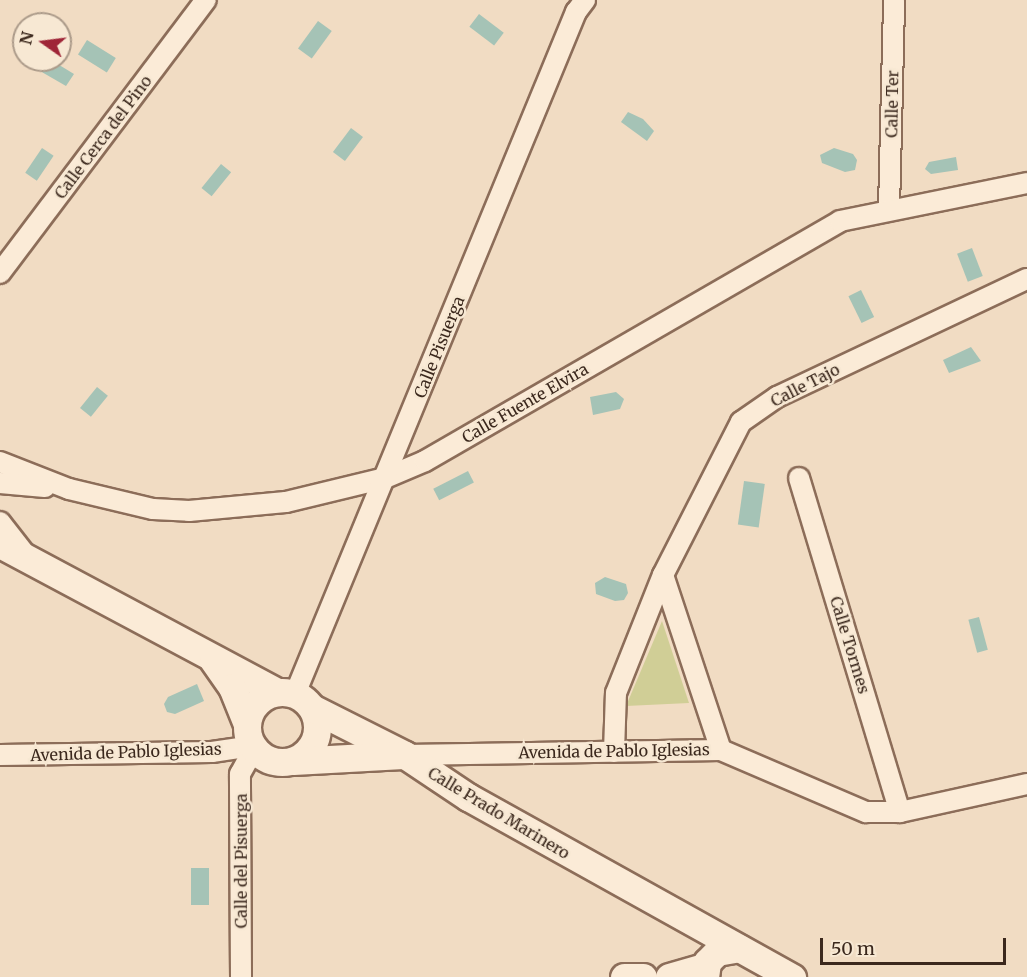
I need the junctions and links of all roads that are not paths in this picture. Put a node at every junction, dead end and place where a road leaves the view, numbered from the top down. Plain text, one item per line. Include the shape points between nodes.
1 (206, 0) edge
2 (585, 0) edge
3 (894, 0) edge
4 (1027, 184) edge
5 (889, 209) junction
6 (0, 273) edge
7 (1027, 279) edge
8 (0, 462) edge
9 (386, 478) junction
10 (799, 478) dead end
11 (0, 483) edge
12 (69, 489) junction
13 (0, 522) edge
14 (0, 544) edge
15 (30, 560) junction
16 (663, 575) junction
17 (209, 655) junction
18 (295, 698) junction
19 (251, 739) junction
20 (721, 750) junction
21 (614, 752) junction
22 (0, 755) edge
23 (405, 755) junction
24 (293, 761) junction
25 (1027, 784) edge
26 (900, 812) junction
27 (685, 920) junction
28 (749, 959) edge
29 (707, 967) edge
30 (241, 977) edge
31 (624, 977) edge
32 (642, 977) edge
33 (669, 977) edge
34 (792, 977) edge

1 - 6 street, Calle Cerca del Pino
2 - 9 street, Calle Pisuerga via 576,12
3 - 5 street, Calle Ter
4 - 5 street, Calle Fuente Elvira
5 - 9 street, Calle Fuente Elvira via 840,221 425,461
7 - 16 street, Calle Tajo via 777,397 741,422
8 - 12 street, Calle Fuente Elvira
9 - 12 street, Calle Fuente Elvira via 286,502 189,511 153,508
9 - 18 street, Calle Pisuerga
10 - 26 street, Calle Tormes
11 - 12 street
13 - 15 street
14 - 15 street, Calle Prado Marinero
15 - 17 street, Calle Prado Marinero
16 - 20 street
16 - 21 street, Calle Tajo via 616,693
17 - 18 street, Calle Prado Marinero
17 - 19 street, Calle Prado Marinero via 232,687
18 - 19 street via 263,698 252,709
18 - 23 street, Calle Prado Marinero
18 - 24 street via 317,723 316,739 307,753
19 - 22 street, Avenida de Pablo Iglesias via 212,752
19 - 24 street via 272,760
19 - 30 street, Calle del Pisuerga via 240,774
20 - 21 street, Avenida de Pablo Iglesias
20 - 26 street, Avenida de Pablo Iglesias via 866,812
21 - 23 street, Avenida de Pablo Iglesias
23 - 24 street, Avenida de Pablo Iglesias
23 - 27 street, Calle Prado Marinero via 468,797
25 - 26 street, Avenida de Pablo Iglesias
27 - 28 street, Calle Prado Marinero
27 - 29 street, Calle Prado Marinero
28 - 29 street via 724,948
28 - 34 street, Calle Prado Marinero
29 - 33 street
31 - 32 street

